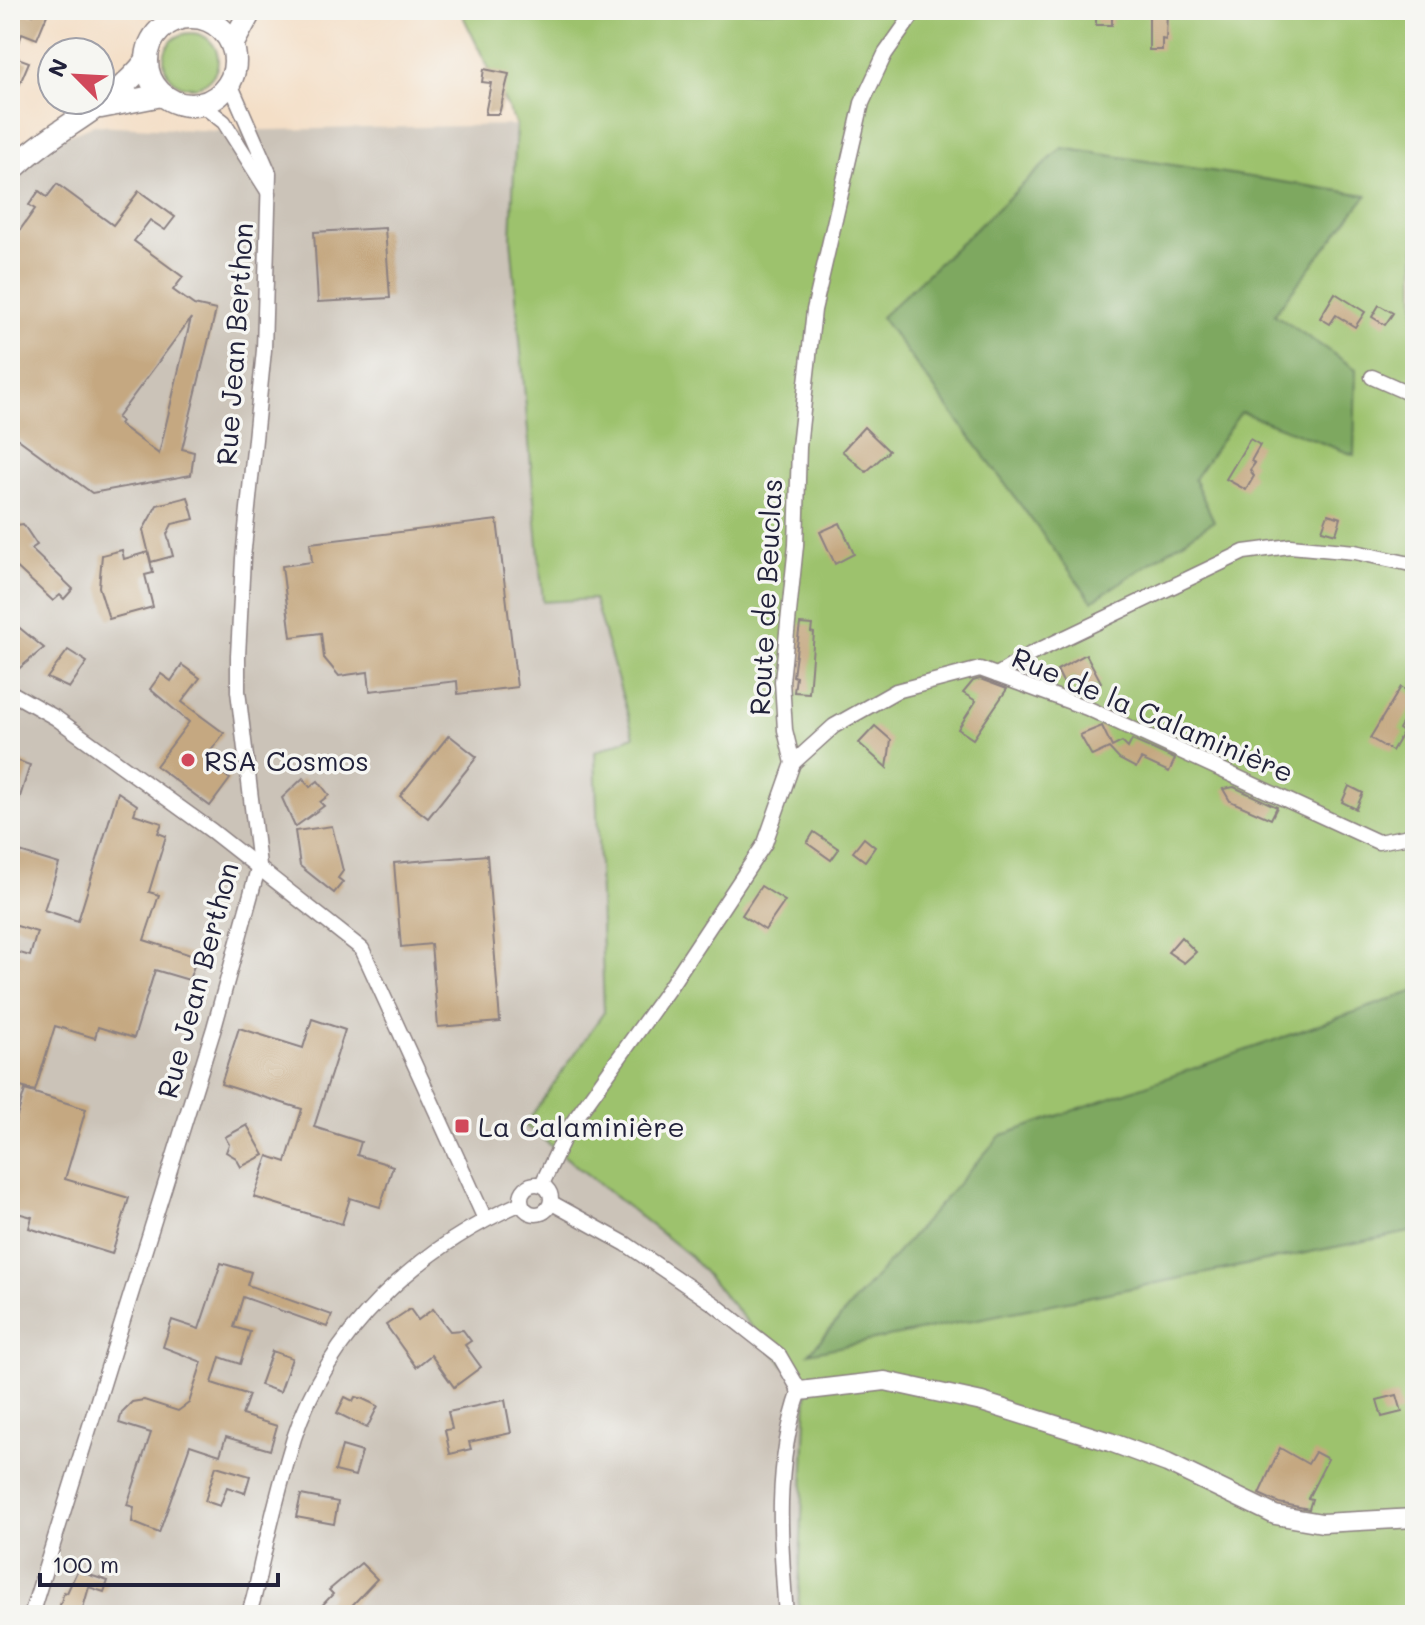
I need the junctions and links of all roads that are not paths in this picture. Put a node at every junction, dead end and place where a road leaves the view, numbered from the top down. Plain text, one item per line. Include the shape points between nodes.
1 (251, 10) edge
2 (916, 10) edge
3 (214, 15) edge
4 (232, 45) junction
5 (147, 60) junction
6 (229, 81) junction
7 (116, 91) edge
8 (162, 95) junction
9 (116, 104) edge
10 (201, 104) junction
11 (80, 116) edge
12 (12, 166) edge
13 (269, 193) junction
14 (1372, 377) dead end
15 (1415, 396) edge
16 (1415, 565) edge
17 (997, 675) junction
18 (10, 692) edge
19 (793, 763) junction
20 (1415, 835) edge
21 (259, 865) junction
22 (542, 1184) junction
23 (552, 1203) junction
24 (519, 1204) junction
25 (485, 1219) junction
26 (800, 1391) junction
27 (1415, 1518) edge
28 (31, 1615) edge
29 (248, 1615) edge
30 (786, 1615) edge

1 - 4 main road
2 - 19 street, Route de Beuclas via 885,54 862,103 814,310 782,681
3 - 4 main road
3 - 5 main road via 183,17 163,27
4 - 6 main road
5 - 7 main road
5 - 8 main road
6 - 10 main road
6 - 13 street, Rue Jean Berthon via 269,173
8 - 9 main road
8 - 10 main road via 180,104
10 - 13 street via 224,122
11 - 12 main road
13 - 21 street, Rue Jean Berthon via 264,350 238,656
14 - 15 street
16 - 17 street via 1290,546 1244,552
17 - 19 street, Rue de la Calaminière via 980,669 896,691 834,726
17 - 20 street, Rue de la Calaminière via 1087,708 1378,842
18 - 21 street via 56,718
19 - 22 street via 765,843 568,1129
21 - 25 street via 362,949
21 - 28 street, Rue Jean Berthon via 214,1028
22 - 23 street via 549,1188
22 - 24 street via 532,1184
23 - 24 street via 539,1214 523,1212
23 - 26 street via 626,1244 714,1304 779,1355
24 - 25 street
25 - 29 street via 366,1311 322,1373 295,1436
26 - 27 street via 885,1381 982,1402 1110,1442 1275,1515 1322,1523
26 - 30 street via 790,1420 781,1487

